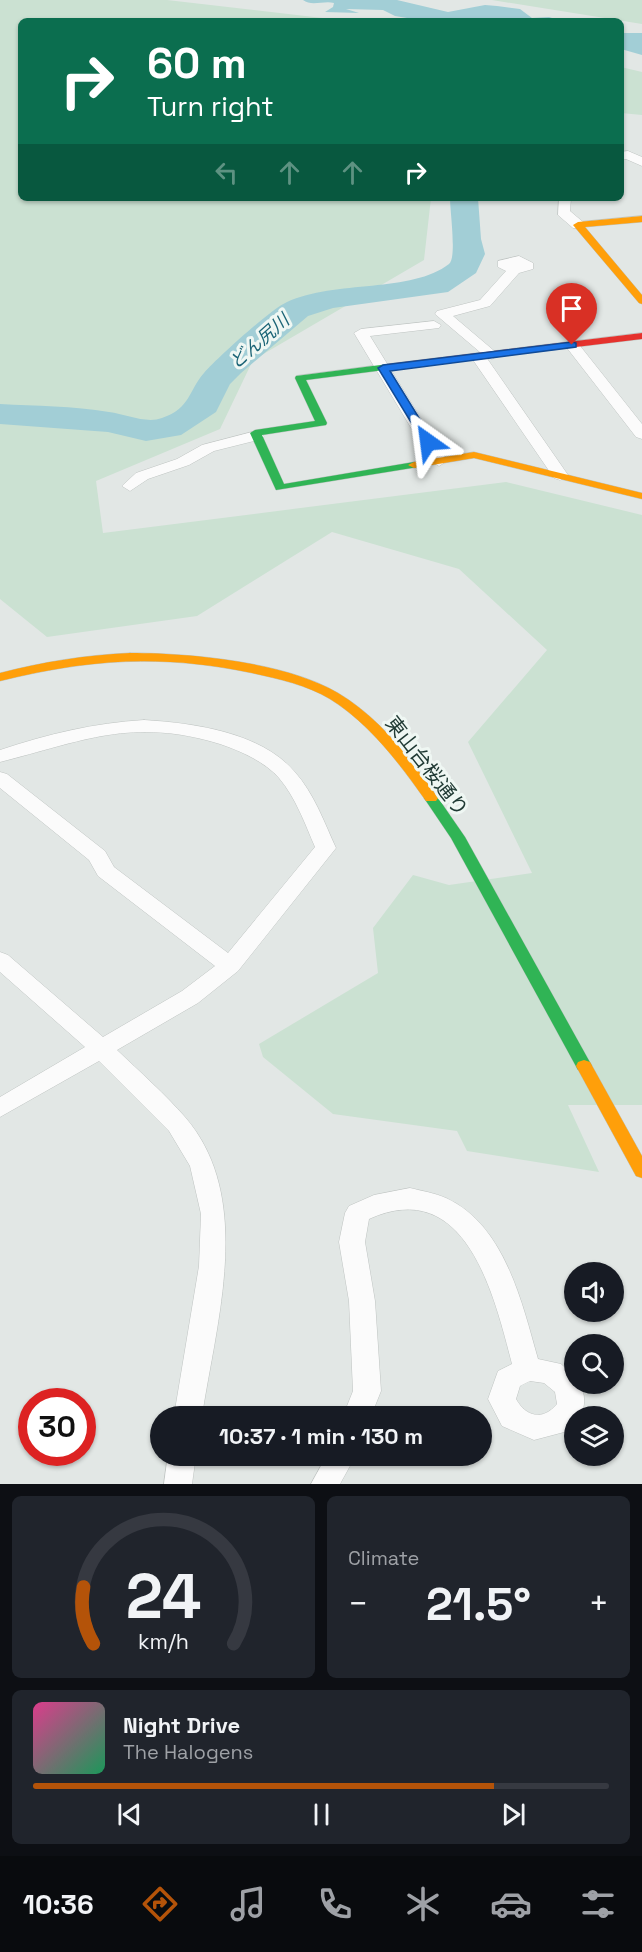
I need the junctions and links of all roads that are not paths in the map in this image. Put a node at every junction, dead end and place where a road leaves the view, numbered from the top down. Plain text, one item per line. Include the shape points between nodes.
1 (624, 156) edge
2 (642, 162) edge
3 (565, 201) edge
4 (642, 219) edge
5 (578, 225) junction
6 (514, 270) dead end
7 (642, 301) edge
8 (434, 325) dead end
9 (642, 336) edge
10 (572, 345) junction
11 (485, 356) junction
12 (383, 368) junction
13 (642, 434) edge
14 (256, 436) junction
15 (439, 461) junction
16 (560, 475) junction
17 (130, 486) dead end
18 (642, 496) edge
19 (0, 677) edge
20 (0, 756) edge
21 (0, 778) edge
22 (0, 960) edge
23 (230, 966) junction
24 (104, 1050) junction
25 (0, 1108) edge
26 (642, 1171) edge
27 (527, 1369) dead end
28 (190, 1406) edge
29 (361, 1406) edge
30 (180, 1466) edge
31 (336, 1466) edge
32 (178, 1484) edge
33 (325, 1484) edge

1 - 2 street
3 - 5 street via 563,212
4 - 5 street
5 - 7 street
6 - 11 street via 485,303 442,314
8 - 12 street via 361,333
9 - 10 street
10 - 11 street
10 - 13 street
11 - 12 street
11 - 16 street
12 - 14 street via 300,378 322,423 255,433
12 - 15 street
14 - 15 street via 280,488
14 - 17 street via 208,448 183,462 142,476
15 - 16 street via 474,455
16 - 18 street
19 - 26 street, 東山台桜通り via 26,668 102,656 168,656 252,668 339,699 381,733 424,786 458,837
20 - 23 street via 73,733 159,724 204,731 248,748 287,774 326,848
21 - 23 street via 98,855 105,871
22 - 24 street
23 - 24 street via 190,997
24 - 25 street
24 - 28 street via 178,1125 201,1165 214,1214 212,1266
27 - 29 street via 507,1298 478,1238 444,1207 410,1198 384,1201 358,1213 352,1242 362,1301 367,1391
30 - 32 street
31 - 33 street

